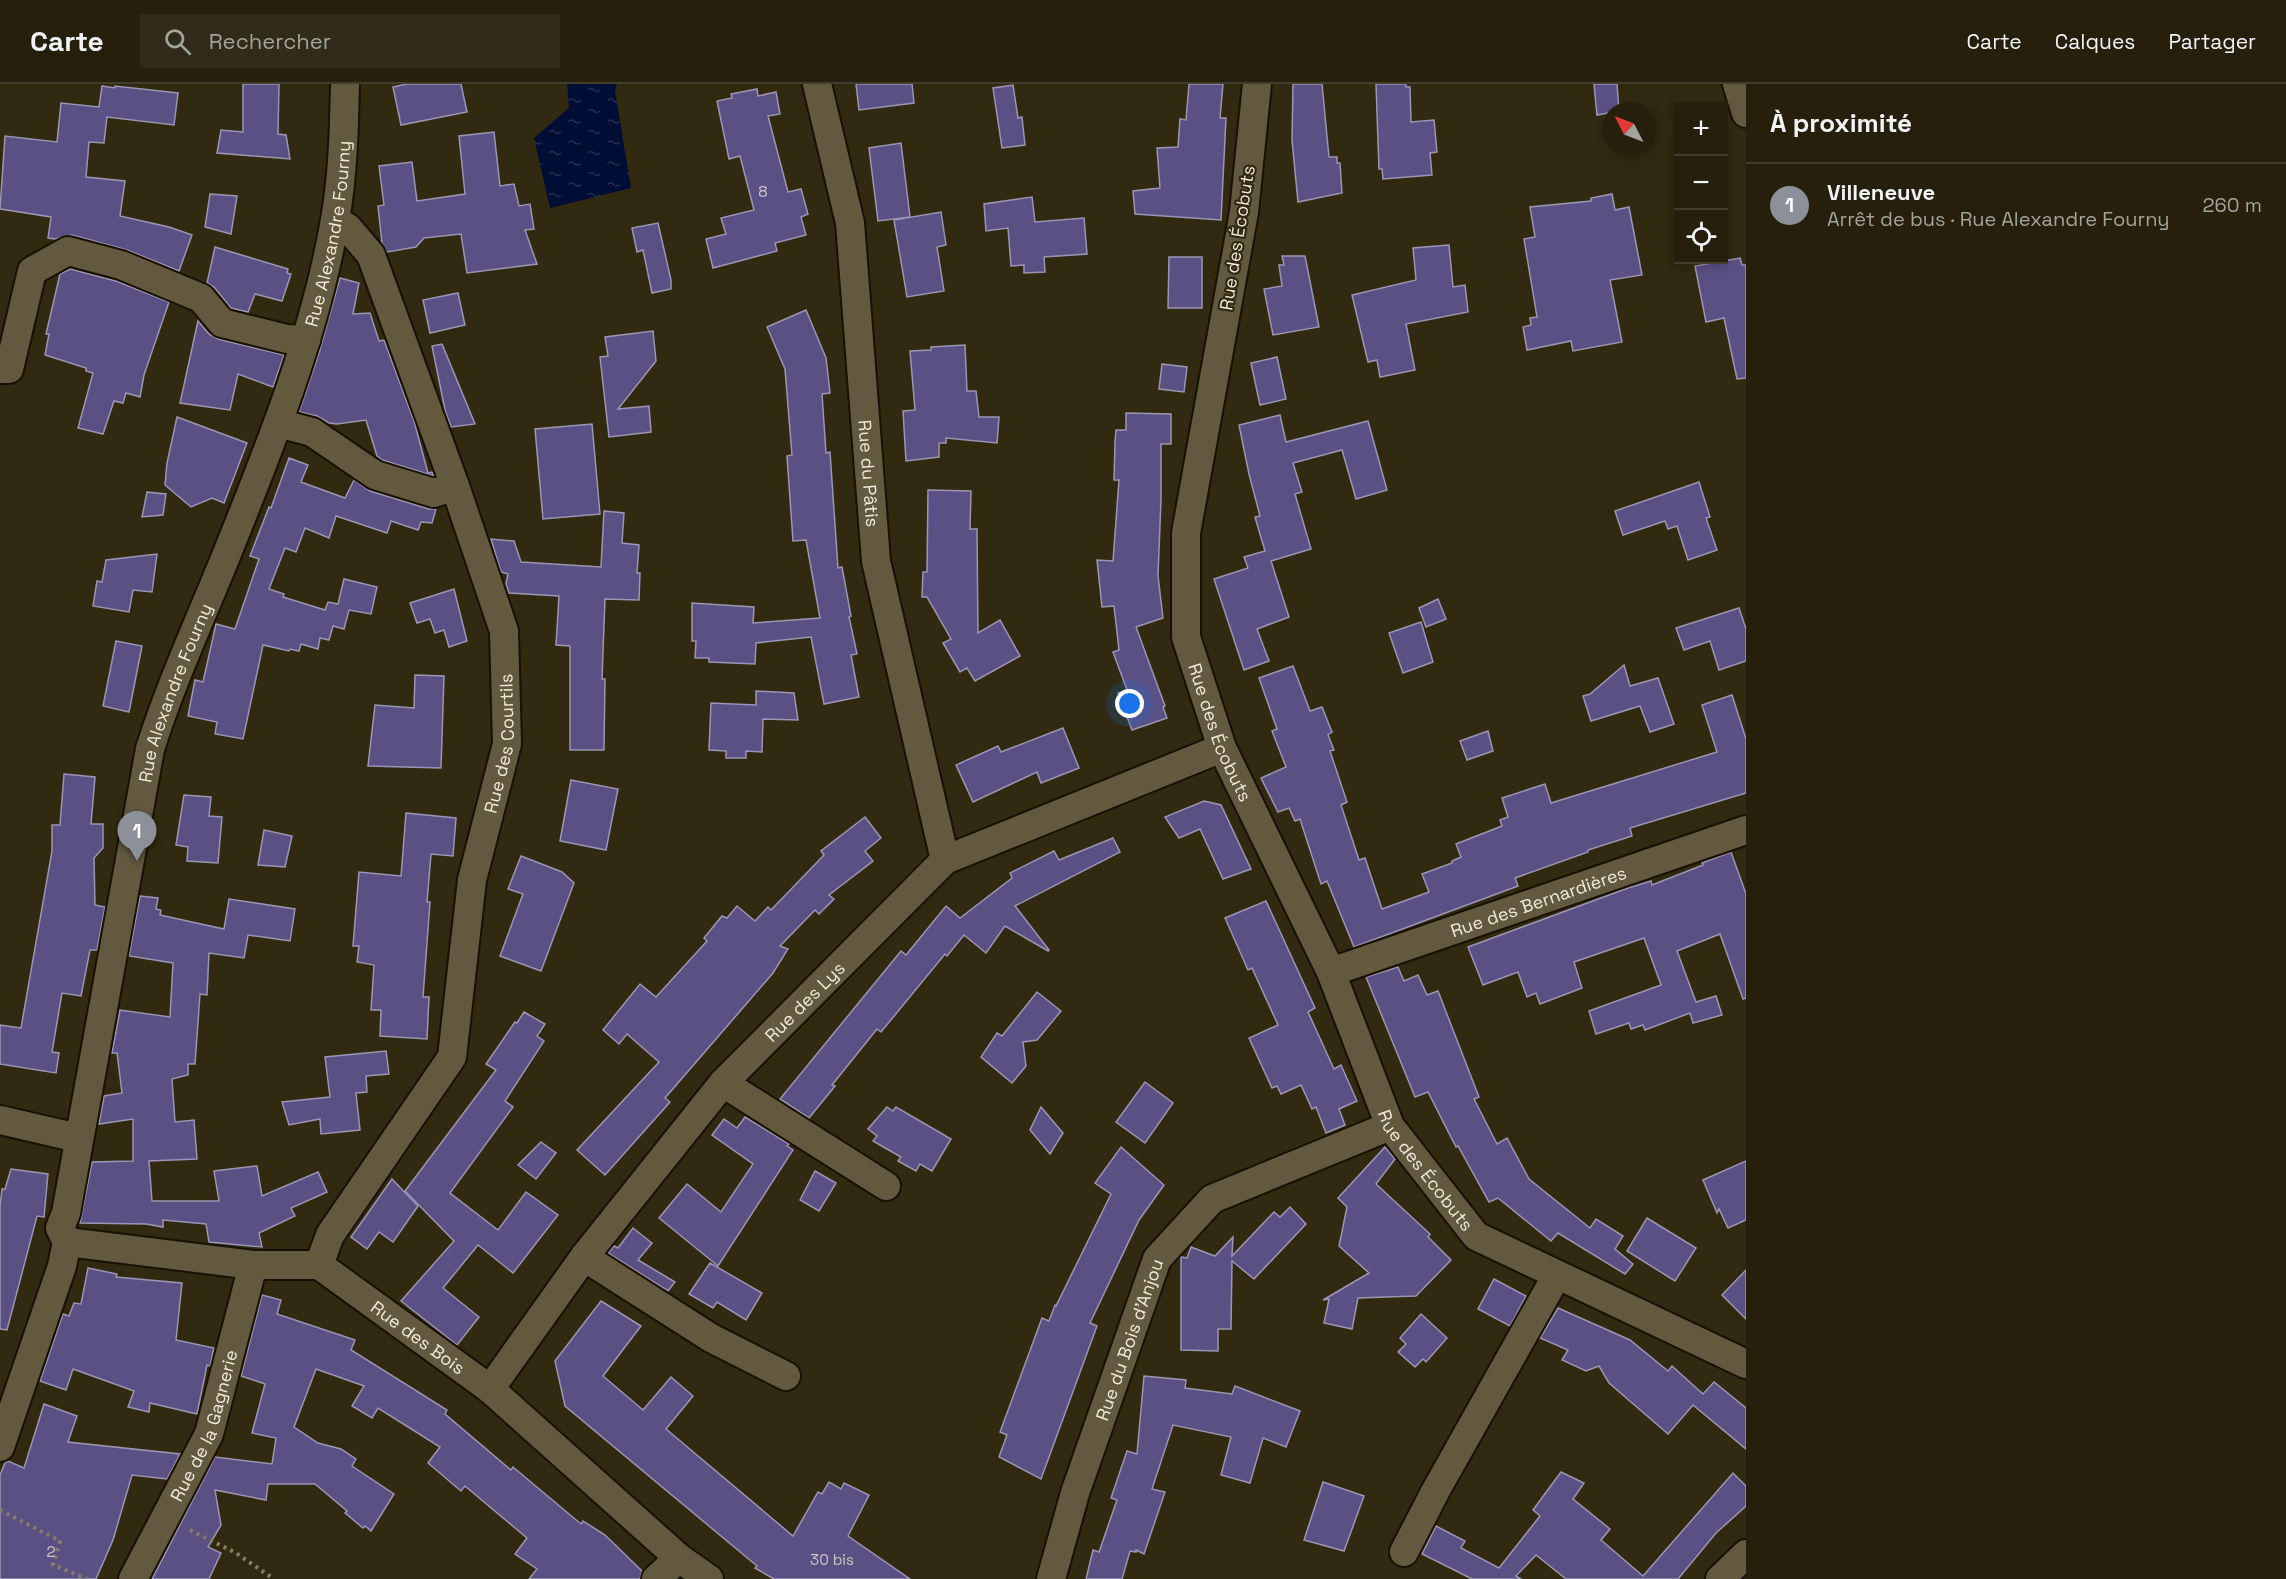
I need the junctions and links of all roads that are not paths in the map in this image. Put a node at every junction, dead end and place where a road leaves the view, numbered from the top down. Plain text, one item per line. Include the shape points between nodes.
1 (345, 84) edge
2 (817, 84) edge
3 (1257, 84) edge
4 (1737, 84) edge
5 (1746, 113) edge
6 (335, 220) junction
7 (306, 340) junction
8 (0, 369) edge
9 (278, 423) junction
10 (455, 486) junction
11 (1222, 748) junction
12 (1746, 830) edge
13 (945, 860) junction
14 (1331, 972) junction
15 (723, 1083) junction
16 (0, 1120) edge
17 (1390, 1126) junction
18 (78, 1138) junction
19 (886, 1186) dead end
20 (67, 1242) junction
21 (584, 1257) junction
22 (254, 1264) junction
23 (319, 1264) junction
24 (1557, 1275) junction
25 (1746, 1364) edge
26 (786, 1376) dead end
27 (490, 1389) junction
28 (0, 1447) edge
29 (1404, 1552) dead end
30 (1746, 1554) edge
31 (679, 1558) junction
32 (133, 1579) edge
33 (656, 1579) edge
34 (709, 1579) edge
35 (1051, 1579) edge
36 (1720, 1579) edge

1 - 6 street, Rue Alexandre Fourny via 344,147
2 - 13 street, Rue du Pâtis via 850,224 876,561
3 - 11 street, Rue des Écobuts via 1244,212 1186,533 1186,637
4 - 5 street
6 - 7 street, Rue Alexandre Fourny
6 - 10 street, Rue des Courtils via 348,228 371,255
7 - 8 street via 222,323 201,298 121,265 68,251 32,272 9,369
7 - 9 street, Rue Alexandre Fourny
9 - 10 street via 312,432 375,475 434,492
9 - 18 street, Rue Alexandre Fourny via 162,711 150,750
10 - 23 street, Rue des Courtils via 504,631 507,744 472,880 452,1057 330,1235
11 - 13 street, Rue des Lys
11 - 14 street, Rue des Écobuts
12 - 14 street, Rue des Bernardières
13 - 15 street, Rue des Lys
14 - 17 street, Rue des Écobuts
15 - 19 street
15 - 21 street, Rue des Lys
16 - 18 street
17 - 24 street, Rue des Écobuts via 1476,1236
17 - 35 street, Rue du Bois d'Anjou via 1212,1199 1157,1259 1076,1493
18 - 20 street, Rue Alexandre Fourny via 60,1228
20 - 22 street
20 - 28 street, Rue Alexandre Fourny
21 - 26 street via 711,1338
21 - 27 street, Rue des Lys
22 - 23 street
22 - 32 street, Rue de la Gagnerie via 209,1434
23 - 27 street, Rue des Bois
24 - 25 street, Rue des Écobuts
24 - 29 street
27 - 31 street, Rue des Bois
30 - 36 street
31 - 33 street
31 - 34 street, Rue des Bois

